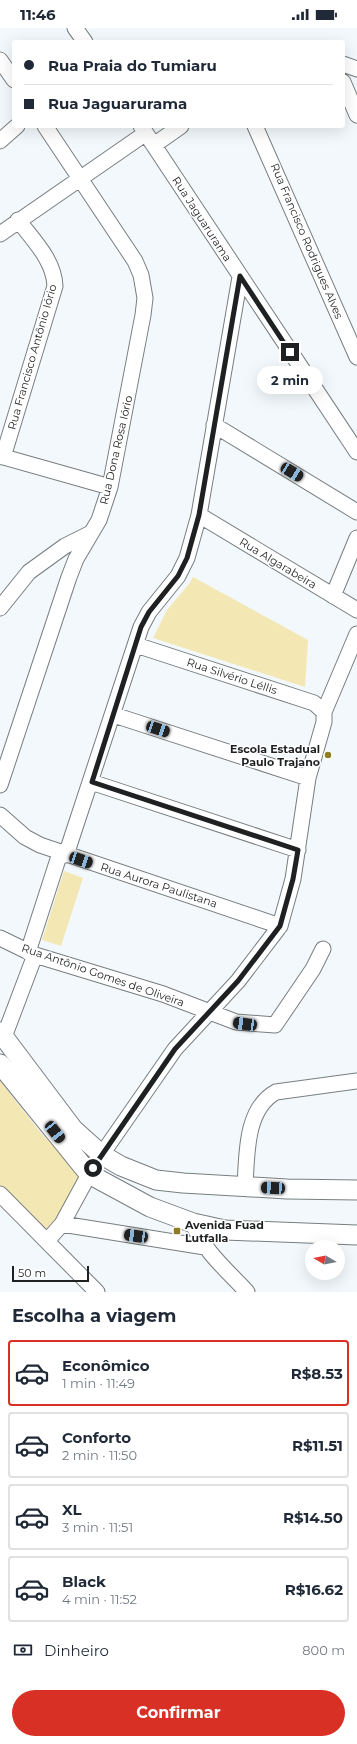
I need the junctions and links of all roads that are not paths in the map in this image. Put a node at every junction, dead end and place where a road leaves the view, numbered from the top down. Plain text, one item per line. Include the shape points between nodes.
1 (75, 28) edge
2 (84, 40) edge
3 (0, 60) edge
4 (345, 65) edge
5 (357, 69) edge
6 (12, 77) edge
7 (345, 87) edge
8 (357, 115) edge
9 (15, 128) edge
10 (46, 128) edge
11 (173, 128) edge
12 (256, 128) edge
13 (147, 135) edge
14 (0, 141) edge
15 (80, 179) junction
16 (18, 220) junction
17 (0, 234) edge
18 (240, 276) junction
19 (357, 357) edge
20 (214, 425) junction
21 (357, 452) edge
22 (1, 457) edge
23 (110, 487) junction
24 (357, 512) edge
25 (199, 515) junction
26 (90, 534) junction
27 (357, 538) edge
28 (333, 596) junction
29 (0, 608) edge
30 (357, 610) edge
31 (357, 634) edge
32 (136, 645) junction
33 (324, 712) junction
34 (114, 715) junction
35 (308, 778) junction
36 (92, 782) junction
37 (0, 785) edge
38 (0, 815) edge
39 (298, 850) junction
40 (63, 854) junction
41 (280, 926) junction
42 (0, 938) edge
43 (323, 949) dead end
44 (32, 953) junction
45 (208, 1012) junction
46 (2, 1035) edge
47 (0, 1064) edge
48 (357, 1080) edge
49 (102, 1155) junction
50 (89, 1174) junction
51 (245, 1186) junction
52 (357, 1190) edge
53 (0, 1194) edge
54 (193, 1223) junction
55 (62, 1224) junction
56 (225, 1230) junction
57 (357, 1235) edge
58 (47, 1241) junction
59 (205, 1247) junction
60 (97, 1292) edge
61 (247, 1292) edge

1 - 2 street
3 - 6 street
4 - 5 street
7 - 8 street
9 - 14 street
10 - 15 street, Rua Dona Rosa Iório
11 - 13 street
12 - 19 street, Rua Francisco Rodrigues Alves
13 - 15 street
13 - 18 street, Rua Jaguarurama
15 - 16 street
15 - 23 street, Rua Dona Rosa Iório via 135,261 141,275 145,298 137,353
16 - 17 street
16 - 22 street, Rua Francisco Antônio Iório via 50,263 55,286
18 - 20 street
18 - 21 street, Rua Jaguarurama
20 - 24 street
20 - 25 street
22 - 23 street
23 - 26 street, Rua Dona Rosa Iório via 99,520
25 - 28 street, Rua Algarabeira
25 - 32 street via 187,558 178,576 149,612
26 - 29 street via 65,546 29,572
26 - 37 street, Rua Dona Rosa Iório via 69,577
27 - 28 street
28 - 30 street, Rua Algarabeira
31 - 33 street
32 - 33 street, Rua Silvério Léllis via 314,702
32 - 34 street
33 - 35 street via 324,722
34 - 35 street
34 - 36 street
35 - 39 street
36 - 39 street
36 - 40 street
38 - 40 street, Rua Aurora Paulistana via 24,837
39 - 41 street via 290,894
40 - 41 street, Rua Aurora Paulistana
40 - 44 street
41 - 45 street via 238,981
42 - 44 street, Rua Antônio Gomes de Oliveira
43 - 45 street, Rua Antônio Gomes de Oliveira via 313,969 275,1025 236,1022
44 - 45 street, Rua Antônio Gomes de Oliveira via 163,994
44 - 46 street
45 - 49 street via 175,1049
46 - 49 main road via 73,1129
47 - 50 main road
48 - 51 street via 276,1092 266,1098 258,1108 252,1125
49 - 50 street
49 - 51 main road via 156,1180
50 - 54 main road via 150,1207
50 - 55 street
51 - 52 main road
53 - 58 street
54 - 56 main road
54 - 59 street
55 - 58 street
55 - 59 street
56 - 57 main road
56 - 59 street
58 - 60 street
59 - 61 street

